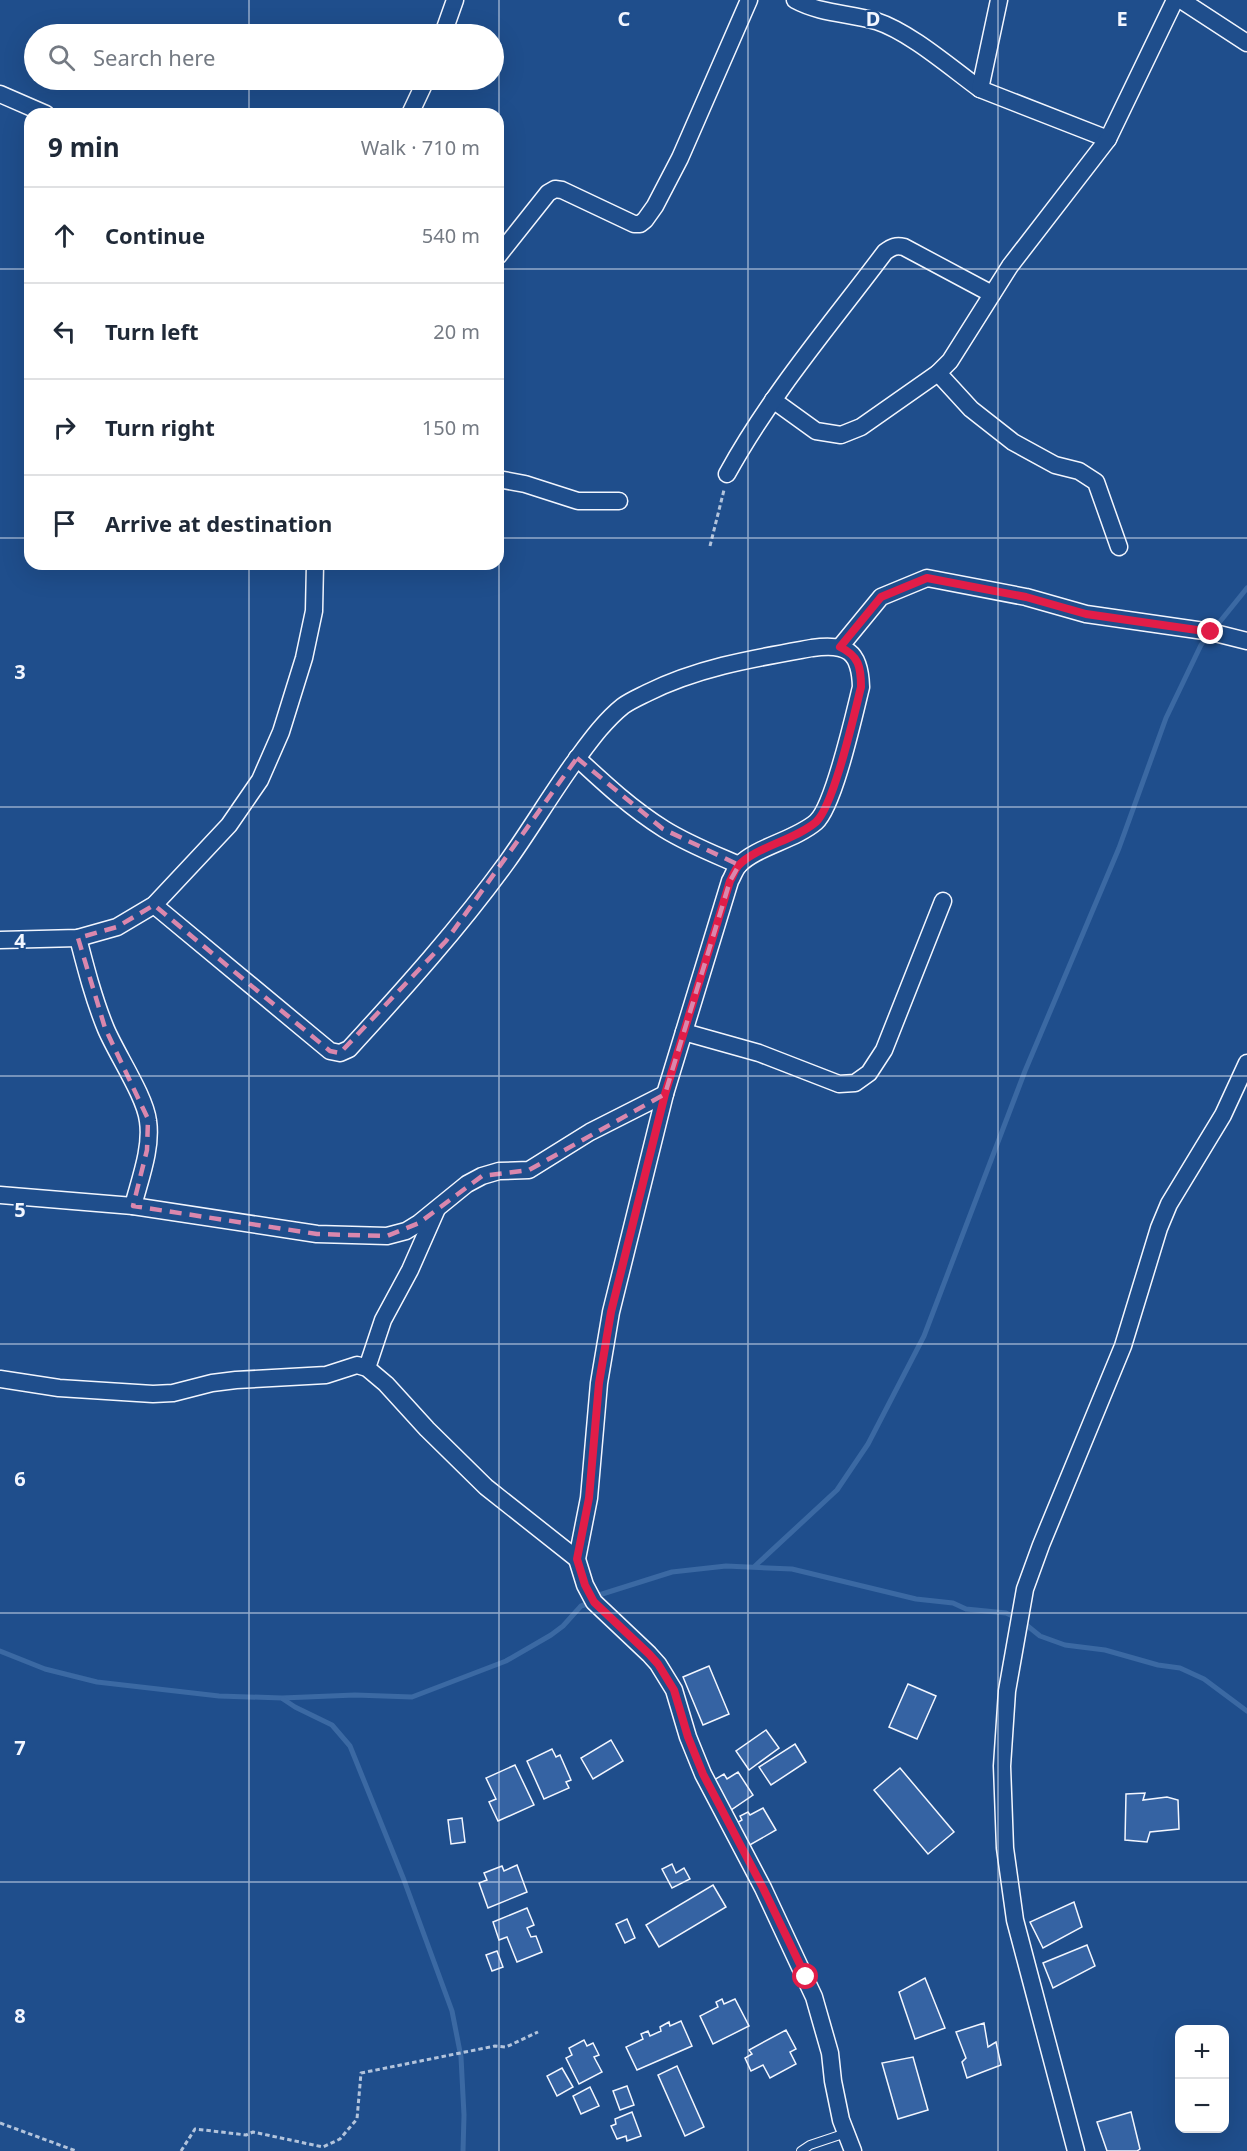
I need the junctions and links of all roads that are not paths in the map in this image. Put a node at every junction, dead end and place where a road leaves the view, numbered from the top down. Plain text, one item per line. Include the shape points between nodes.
1 (455, 0) edge
2 (749, 0) edge
3 (795, 0) edge
4 (999, 0) edge
5 (1175, 0) edge
6 (1181, 0) edge
7 (447, 24) edge
8 (1247, 43) edge
9 (980, 89) junction
10 (421, 90) edge
11 (0, 94) edge
12 (32, 108) edge
13 (413, 108) edge
14 (1108, 139) junction
15 (504, 248) edge
16 (992, 294) junction
17 (938, 373) junction
18 (773, 400) junction
19 (727, 474) road end
20 (504, 480) edge
21 (619, 501) dead end
22 (1119, 547) dead end
23 (315, 570) edge
24 (1247, 641) edge
25 (840, 647) junction
26 (578, 758) junction
27 (739, 865) junction
28 (943, 901) dead end
29 (154, 904) junction
30 (78, 938) junction
31 (0, 940) edge
32 (684, 1032) junction
33 (1247, 1063) edge
34 (665, 1094) junction
35 (0, 1195) edge
36 (134, 1206) junction
37 (436, 1210) junction
38 (367, 1368) junction
39 (0, 1379) edge
40 (577, 1559) junction
41 (846, 2133) junction
42 (801, 2151) edge
43 (854, 2151) edge
44 (1076, 2151) edge

1 - 7 street
2 - 15 street via 680,158 645,220 634,224 555,189
3 - 9 street via 824,12 876,21 892,28
4 - 9 street
5 - 14 street
6 - 8 street
9 - 14 street
10 - 13 street
11 - 12 street
14 - 16 street
16 - 17 street via 950,361
16 - 18 street via 904,247 891,247
17 - 18 street via 861,428 841,435 816,431
17 - 22 street via 971,409 1014,442 1096,482
18 - 19 street
20 - 21 street via 578,501
23 - 29 street via 314,611 304,658 281,732 260,780 229,825
24 - 25 street via 1086,614 1026,597 927,578 881,597
25 - 26 street via 756,658 706,669 664,685 624,705
25 - 27 street via 858,660 861,687 824,812 805,829
26 - 27 street via 621,798 663,829
26 - 29 street via 446,942 349,1049 340,1053 330,1051
27 - 32 street via 730,881
28 - 32 street via 884,1050 869,1073 855,1083 839,1084 759,1053
29 - 30 street via 117,927
30 - 31 street
30 - 36 street via 105,1028 142,1099 148,1119 147,1150
32 - 34 street
33 - 44 street via 1223,1115 1169,1204 1159,1228 1123,1346 1025,1589 1007,1691 1002,1766 1005,1848 1015,1920
34 - 37 street via 590,1132 529,1170 482,1176
34 - 40 street via 611,1312 599,1383 589,1498
35 - 36 street
36 - 37 street via 317,1234 387,1236 406,1231
37 - 38 street via 383,1320
38 - 39 street via 357,1365 326,1374 228,1381 153,1394 59,1388
38 - 40 street via 486,1486
40 - 41 street via 594,1602 649,1654 674,1690 703,1774 810,1987 830,2052
41 - 42 lane
41 - 43 street

